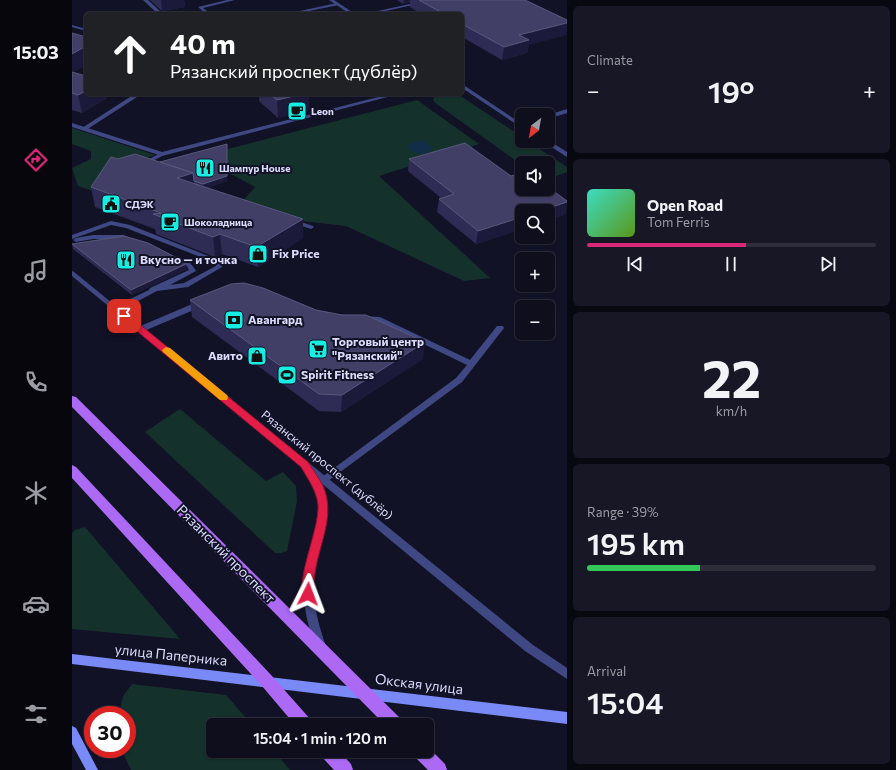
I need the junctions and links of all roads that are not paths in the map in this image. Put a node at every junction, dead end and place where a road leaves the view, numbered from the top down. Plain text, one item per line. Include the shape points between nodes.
1 (145, 0) edge
2 (233, 0) edge
3 (331, 0) edge
4 (434, 0) edge
5 (337, 4) junction
6 (158, 12) edge
7 (207, 12) edge
8 (298, 12) edge
9 (349, 12) edge
10 (376, 12) edge
11 (72, 26) edge
12 (84, 29) edge
13 (464, 87) edge
14 (130, 96) edge
15 (388, 96) edge
16 (567, 111) edge
17 (555, 115) edge
18 (515, 120) edge
19 (72, 125) edge
20 (84, 129) junction
21 (555, 147) edge
22 (162, 154) junction
23 (567, 155) edge
24 (134, 169) edge
25 (288, 219) edge
26 (311, 227) dead end
27 (72, 237) edge
28 (133, 240) edge
29 (72, 241) edge
30 (172, 256) edge
31 (72, 273) edge
32 (152, 290) junction
33 (204, 302) edge
34 (116, 309) junction
35 (356, 318) edge
36 (500, 328) dead end
37 (141, 329) junction
38 (472, 364) junction
39 (72, 400) edge
40 (305, 465) junction
41 (72, 470) edge
42 (325, 479) junction
43 (322, 649) junction
44 (72, 659) edge
45 (567, 674) edge
46 (267, 681) junction
47 (365, 693) junction
48 (299, 718) edge
49 (389, 718) edge
50 (567, 718) edge
51 (72, 732) edge
52 (334, 758) edge
53 (428, 758) edge
54 (92, 770) edge
55 (345, 770) edge
56 (439, 770) edge

1 - 6 street
2 - 7 street via 200,6
3 - 5 street
4 - 10 street
5 - 8 street
5 - 9 street
11 - 12 street
13 - 18 street
14 - 20 street via 134,97
15 - 22 street
16 - 17 street
19 - 20 street
20 - 22 street
21 - 23 street
22 - 24 street
25 - 26 street
27 - 32 street via 111,223 128,226 219,262 219,267 186,285
28 - 29 street via 126,237 93,237
30 - 32 street via 190,265 193,271
31 - 34 street, Рязанский проспект (дублёр)
32 - 34 street
33 - 37 street
34 - 37 street, Рязанский проспект (дублёр)
35 - 38 street via 377,319
36 - 38 street
37 - 40 street, Рязанский проспект (дублёр)
38 - 42 street via 459,380
39 - 43 main road, Рязанский проспект
40 - 42 street, Рязанский проспект (дублёр)
40 - 43 street via 318,487 323,504 322,523 309,574 308,594 311,619
41 - 46 main road
42 - 45 street, Рязанский проспект (дублёр) via 529,648
43 - 47 main road, Рязанский проспект
44 - 46 main road, улица Паперника
46 - 47 main road, Окская улица
46 - 48 main road
47 - 49 main road, Рязанский проспект
47 - 50 main road, Окская улица
51 - 54 main road
52 - 55 main road
53 - 56 main road

